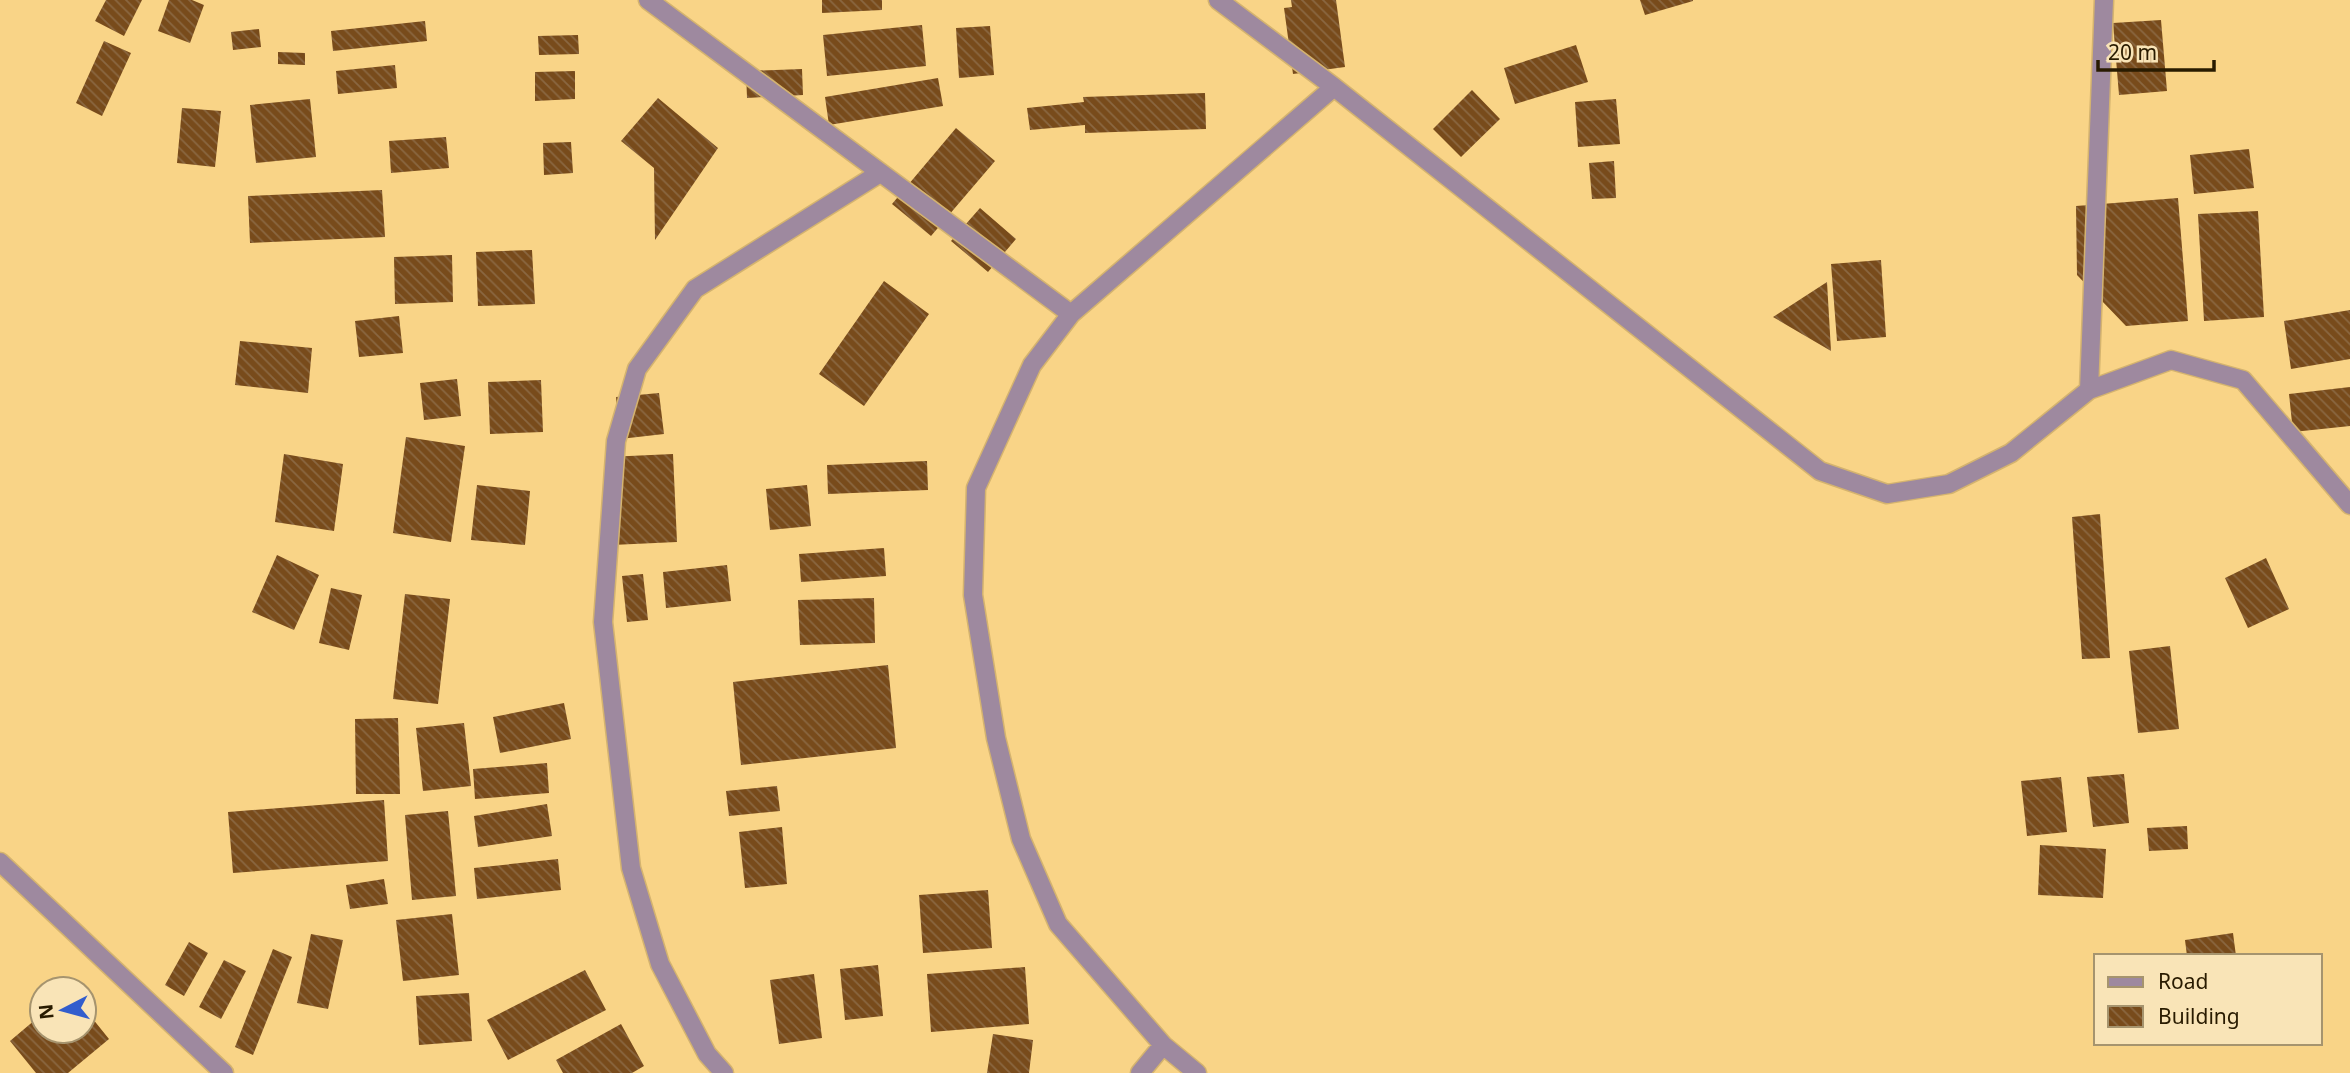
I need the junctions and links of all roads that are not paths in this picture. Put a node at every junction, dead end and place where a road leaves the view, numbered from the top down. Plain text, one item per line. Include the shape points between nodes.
1 (649, 0) edge
2 (1218, 0) edge
3 (2104, 0) edge
4 (1334, 87) junction
5 (880, 173) junction
6 (1071, 314) junction
7 (2089, 390) junction
8 (2350, 505) edge
9 (0, 862) edge
10 (1163, 1045) junction
11 (224, 1073) edge
12 (724, 1073) edge
13 (1140, 1073) edge
14 (1197, 1073) edge

1 - 5 street
2 - 4 street
3 - 7 street
4 - 6 street
4 - 7 street via 1819,471 1887,494 1949,484 2011,453
5 - 6 street
5 - 12 street via 695,289 637,369 616,441 603,622 631,868 660,964 708,1054
6 - 10 street via 1032,365 976,488 973,594 996,738 1021,839 1058,924
7 - 8 street via 2171,360 2243,380
9 - 11 street
10 - 13 street
10 - 14 street

